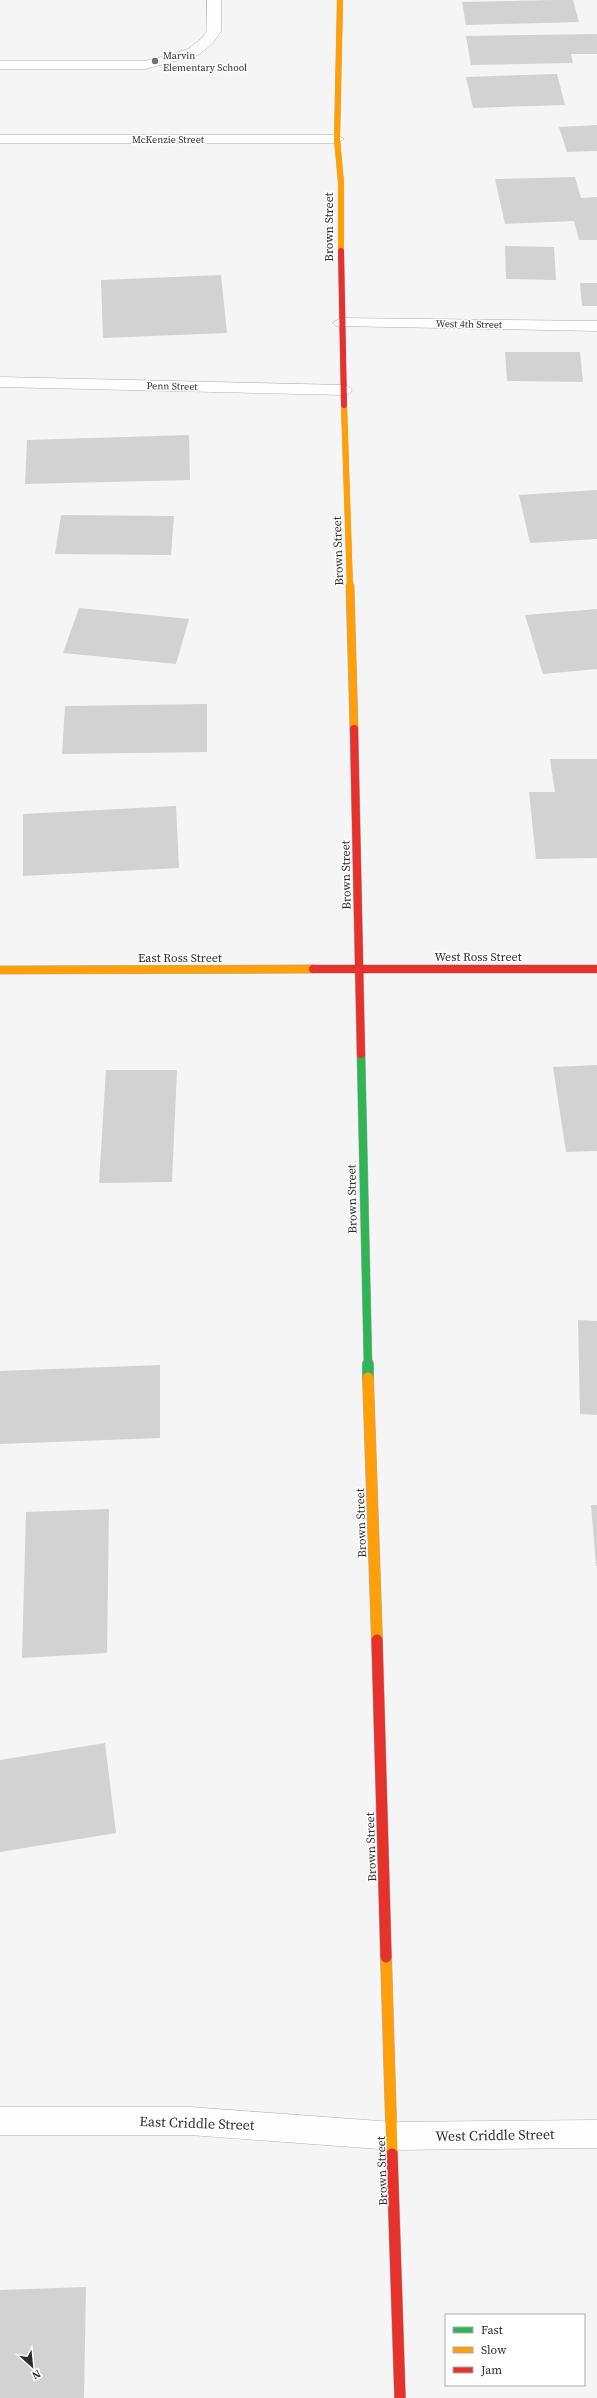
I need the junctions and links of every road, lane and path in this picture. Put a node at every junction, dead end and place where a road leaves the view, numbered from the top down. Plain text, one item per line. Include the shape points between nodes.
1 (214, 0) edge
2 (340, 0) edge
3 (0, 65) edge
4 (337, 139) junction
5 (0, 140) edge
6 (342, 323) junction
7 (597, 326) edge
8 (0, 382) edge
9 (344, 390) junction
10 (360, 969) junction
11 (597, 969) edge
12 (0, 970) edge
13 (0, 2121) edge
14 (597, 2134) edge
15 (393, 2136) junction
16 (400, 2398) edge

1 - 3 street via 214,31 207,42 193,52 170,59 145,65
2 - 4 main road, Brown Street
4 - 5 street, McKenzie Street
4 - 6 main road, Brown Street via 341,183
6 - 7 street, West 4th Street
6 - 9 main road, Brown Street
8 - 9 street, Penn Street
9 - 10 main road, Brown Street
10 - 11 main road, West Ross Street
10 - 12 main road, East Ross Street
10 - 15 main road, Brown Street via 367,1334
13 - 15 street, East Criddle Street via 190,2121
14 - 15 street, West Criddle Street
15 - 16 main road, Brown Street

